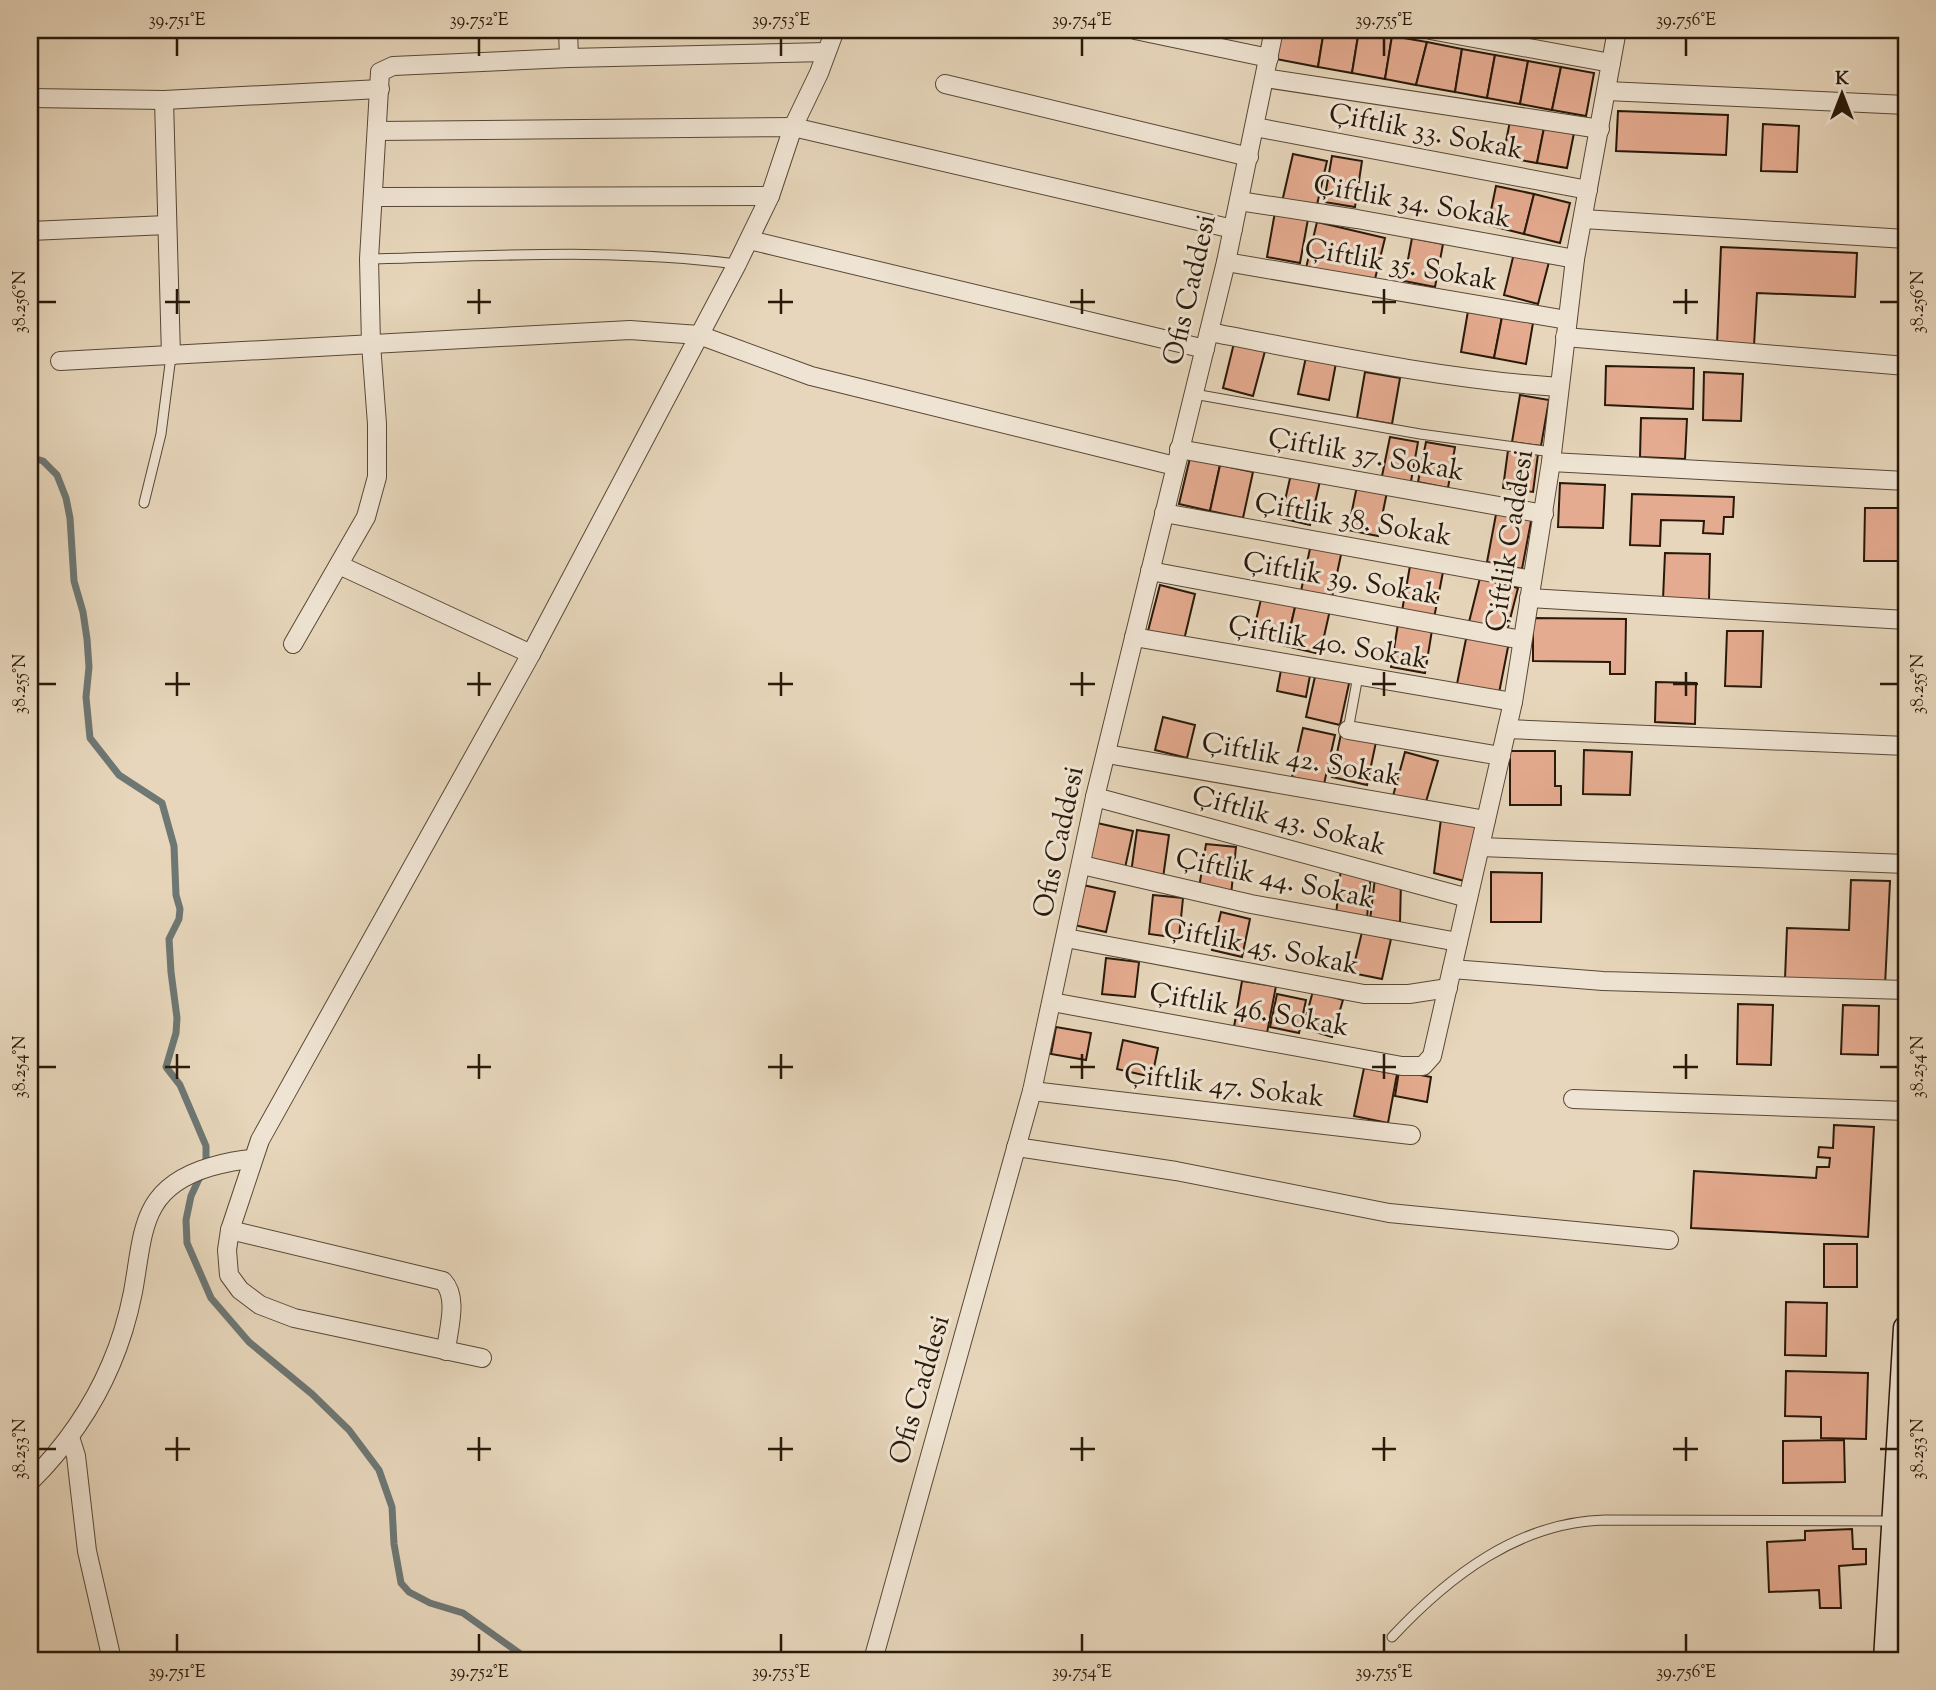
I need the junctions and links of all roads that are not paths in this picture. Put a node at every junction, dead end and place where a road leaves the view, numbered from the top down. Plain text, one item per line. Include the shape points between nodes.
1 (568, 30) edge
2 (835, 30) edge
3 (1135, 30) edge
4 (1274, 30) edge
5 (1430, 30) edge
6 (1617, 30) edge
7 (826, 52) junction
8 (569, 58) junction
9 (1269, 58) junction
10 (1611, 62) junction
11 (1265, 78) junction
12 (945, 83) dead end
13 (380, 89) junction
14 (1607, 91) junction
15 (30, 99) edge
16 (164, 100) junction
17 (1906, 105) edge
18 (793, 127) junction
19 (1255, 127) junction
20 (1600, 130) junction
21 (377, 131) junction
22 (1249, 157) junction
23 (1588, 190) junction
24 (770, 196) junction
25 (373, 197) junction
26 (1239, 201) junction
27 (1583, 219) junction
28 (167, 225) junction
29 (1233, 229) junction
30 (30, 231) edge
31 (1906, 239) edge
32 (749, 240) junction
33 (369, 259) junction
34 (1575, 259) junction
35 (1226, 262) junction
36 (737, 264) junction
37 (1566, 329) junction
38 (699, 335) junction
39 (1207, 340) junction
40 (371, 344) junction
41 (170, 356) junction
42 (60, 361) dead end
43 (1906, 366) edge
44 (1559, 387) junction
45 (1194, 394) junction
46 (1552, 457) junction
47 (1177, 458) junction
48 (1906, 481) edge
49 (144, 503) dead end
50 (1164, 513) junction
51 (1544, 514) junction
52 (339, 565) junction
53 (1150, 571) junction
54 (1530, 589) junction
55 (1906, 620) edge
56 (1134, 638) junction
57 (1522, 640) junction
58 (293, 644) dead end
59 (531, 653) junction
60 (1358, 677) junction
61 (1513, 702) junction
62 (1507, 729) junction
63 (1348, 730) joint
64 (1906, 746) edge
65 (1107, 754) junction
66 (1501, 757) junction
67 (1095, 797) junction
68 (1486, 820) junction
69 (1480, 847) junction
70 (1906, 864) edge
71 (1082, 865) junction
72 (1468, 898) junction
73 (1066, 938) junction
74 (1458, 942) junction
75 (1452, 969) junction
76 (1448, 988) junction
77 (1906, 990) edge
78 (1052, 1002) junction
79 (1432, 1056) joint
80 (1032, 1091) junction
81 (1573, 1099) dead end
82 (1906, 1111) edge
83 (1411, 1135) dead end
84 (1016, 1147) junction
85 (252, 1159) junction
86 (230, 1230) junction
87 (1669, 1240) dead end
88 (1906, 1328) edge
89 (446, 1350) junction
90 (482, 1358) dead end
91 (1905, 1379) edge
92 (70, 1437) junction
93 (30, 1482) edge
94 (1895, 1521) junction
95 (1392, 1637) dead end
96 (112, 1660) edge
97 (873, 1660) edge
98 (1886, 1660) edge

1 - 8 street
2 - 7 street
3 - 9 street
4 - 9 street, Ofis Caddesi
5 - 10 street
6 - 10 street, Çiftlik Caddesi
7 - 8 street
7 - 18 street
8 - 13 street via 393,66 380,72
9 - 11 street, Ofis Caddesi
10 - 14 street, Çiftlik Caddesi
11 - 19 street, Ofis Caddesi
11 - 20 street
12 - 22 street
13 - 16 street
13 - 21 street
14 - 17 street
14 - 20 street, Çiftlik Caddesi
15 - 16 street
16 - 28 street
18 - 21 street
18 - 24 street
18 - 29 street
19 - 22 street, Ofis Caddesi
19 - 23 street, Çiftlik 33. Sokak
20 - 23 street, Çiftlik Caddesi
21 - 25 street
22 - 26 street, Ofis Caddesi
23 - 27 street, Çiftlik Caddesi
24 - 25 street
24 - 32 street
25 - 33 street
26 - 29 street, Ofis Caddesi
26 - 34 street, Çiftlik 34. Sokak
27 - 31 street
27 - 34 street, Çiftlik Caddesi
28 - 30 street
28 - 41 street
29 - 35 street, Ofis Caddesi
32 - 36 street
32 - 39 street
33 - 36 lane via 560,254 685,257
33 - 40 street
34 - 37 street, Çiftlik Caddesi
35 - 37 street, Çiftlik 35. Sokak
35 - 39 street, Ofis Caddesi
36 - 38 street
37 - 43 street, Çiftlik 35. Sokak
37 - 44 street, Çiftlik Caddesi
38 - 40 street, Çiftlik 37. Sokak via 630,330
38 - 47 street, Çiftlik 37. Sokak via 811,376
38 - 59 street
39 - 44 street
39 - 45 street, Ofis Caddesi
40 - 41 street, Çiftlik 37. Sokak
40 - 52 street via 377,477 366,517
41 - 42 street, Çiftlik 37. Sokak
41 - 49 lane via 161,434
44 - 46 street, Çiftlik Caddesi
45 - 46 lane
45 - 47 street, Ofis Caddesi
46 - 48 street
46 - 51 street, Çiftlik Caddesi
47 - 50 street, Ofis Caddesi
47 - 51 street, Çiftlik 37. Sokak
50 - 53 street, Ofis Caddesi
50 - 54 street, Çiftlik 38. Sokak
51 - 54 street, Çiftlik Caddesi
52 - 58 street
52 - 59 street
53 - 56 street, Ofis Caddesi
53 - 57 street, Çiftlik 39. Sokak
54 - 55 street, Çiftlik 38. Sokak
54 - 57 street, Çiftlik Caddesi
56 - 60 street, Çiftlik 40. Sokak
56 - 65 street, Ofis Caddesi
57 - 61 street, Çiftlik Caddesi
59 - 85 street
60 - 61 street, Çiftlik 40. Sokak
60 - 63 lane
61 - 62 street, Çiftlik Caddesi
62 - 64 street
62 - 66 street, Çiftlik Caddesi
63 - 66 street
65 - 67 street, Ofis Caddesi
65 - 68 street, Çiftlik 42. Sokak
66 - 68 street, Çiftlik Caddesi
67 - 71 street, Ofis Caddesi
67 - 72 street, Çiftlik 43. Sokak
68 - 69 street, Çiftlik Caddesi
69 - 70 street
69 - 72 street, Çiftlik Caddesi
71 - 73 street, Ofis Caddesi
71 - 74 street, Çiftlik 44. Sokak via 1251,904
72 - 74 street, Çiftlik Caddesi
73 - 76 street, Çiftlik 45. Sokak via 1364,994
73 - 78 street, Ofis Caddesi
74 - 75 street, Çiftlik Caddesi
75 - 76 street, Çiftlik Caddesi
75 - 77 street via 1603,981
76 - 79 street, Çiftlik Caddesi
78 - 79 street, Çiftlik 46. Sokak via 1402,1066 1423,1066
78 - 80 street, Ofis Caddesi
80 - 83 street, Çiftlik 47. Sokak
80 - 84 street, Ofis Caddesi
81 - 82 street
84 - 87 street via 1176,1171 1389,1213
84 - 97 street, Ofis Caddesi
85 - 86 street
85 - 92 street via 197,1171 172,1185 152,1207 123,1331 96,1396
86 - 89 street via 229,1275 260,1305 294,1318
86 - 89 street via 443,1280 452,1301
88 - 91 main road
89 - 90 street
91 - 94 main road
92 - 93 street
92 - 96 street via 87,1551
94 - 95 lane via 1605,1520 1553,1527 1520,1539 1461,1574
94 - 98 main road

